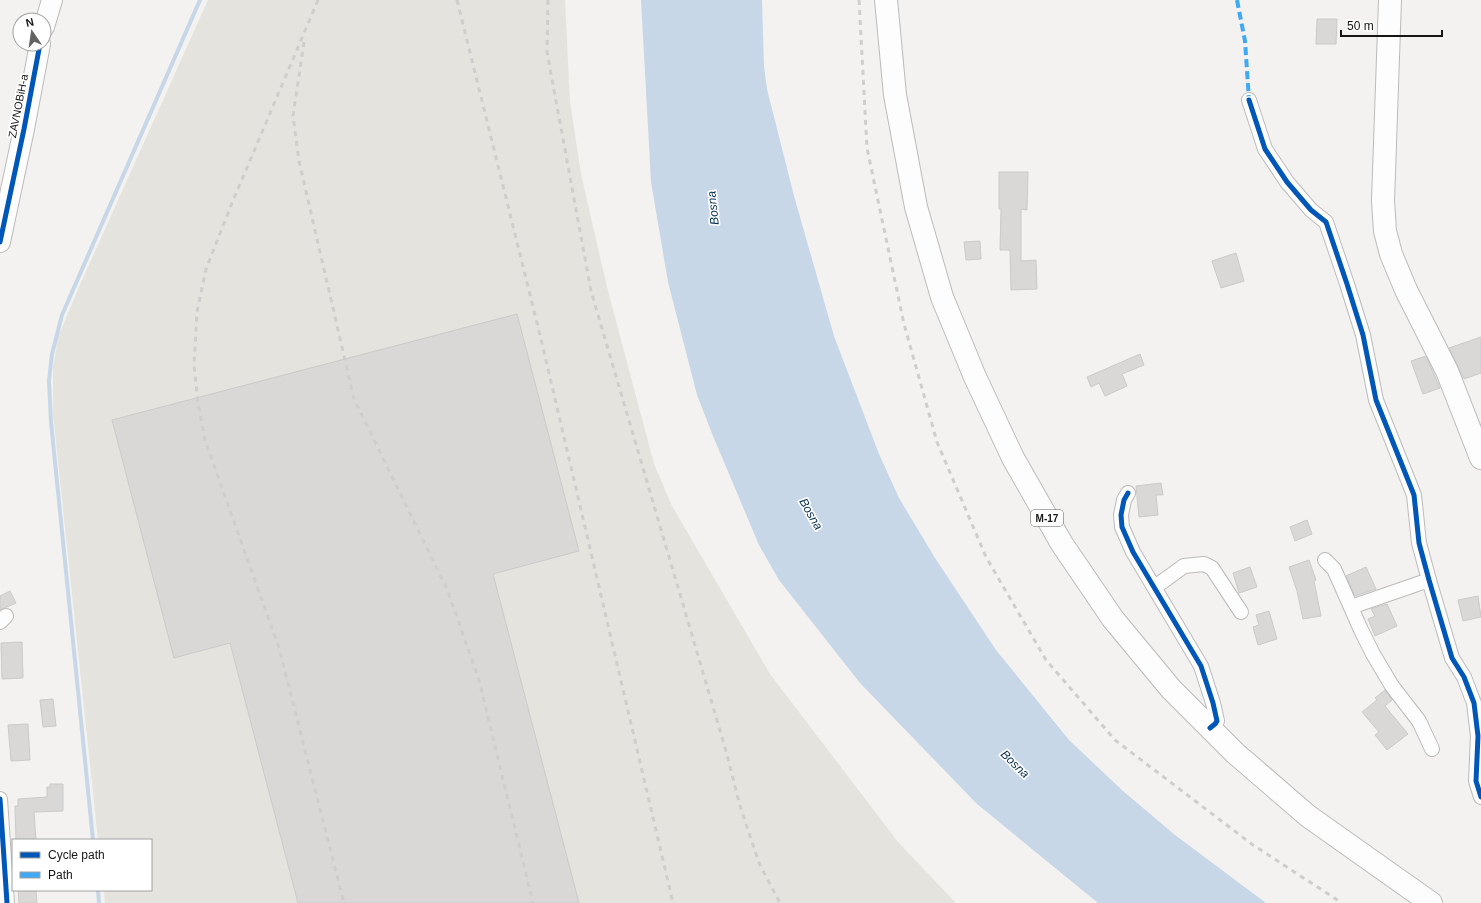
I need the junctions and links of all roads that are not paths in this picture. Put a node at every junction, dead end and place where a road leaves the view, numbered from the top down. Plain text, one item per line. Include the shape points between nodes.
1 (52, 0) edge
2 (886, 0) edge
3 (1390, 0) edge
4 (48, 12) edge
5 (38, 52) edge
6 (1249, 100) dead end
7 (0, 242) edge
8 (1481, 458) edge
9 (1128, 493) dead end
10 (1325, 560) dead end
11 (1429, 580) junction
12 (1155, 587) junction
13 (1351, 607) junction
14 (1241, 612) dead end
15 (1210, 728) junction
16 (1432, 749) dead end
17 (1481, 797) edge
18 (0, 798) edge
19 (3, 881) edge
20 (7, 903) edge
21 (1431, 903) edge

1 - 4 main road
2 - 15 main road, M-17 via 895,95 916,207 942,297 975,377 1012,458 1062,544 1113,619 1172,689
3 - 8 main road via 1383,201 1385,231 1397,269 1447,371
5 - 7 main road, ZAVNOBiH-a
6 - 11 street via 1265,149 1287,182 1311,210 1326,222 1363,335 1376,400 1414,495 1419,543
9 - 12 street via 1121,515 1122,527 1133,552
10 - 13 street via 1334,569
11 - 13 street
11 - 17 street via 1452,658 1464,677 1474,702 1478,736 1476,781
12 - 14 street via 1184,566 1204,564 1212,568
12 - 15 street via 1201,666 1217,721
13 - 16 street via 1377,660 1392,686 1419,721
15 - 21 main road, M-17 via 1308,816
18 - 19 street
19 - 20 street

